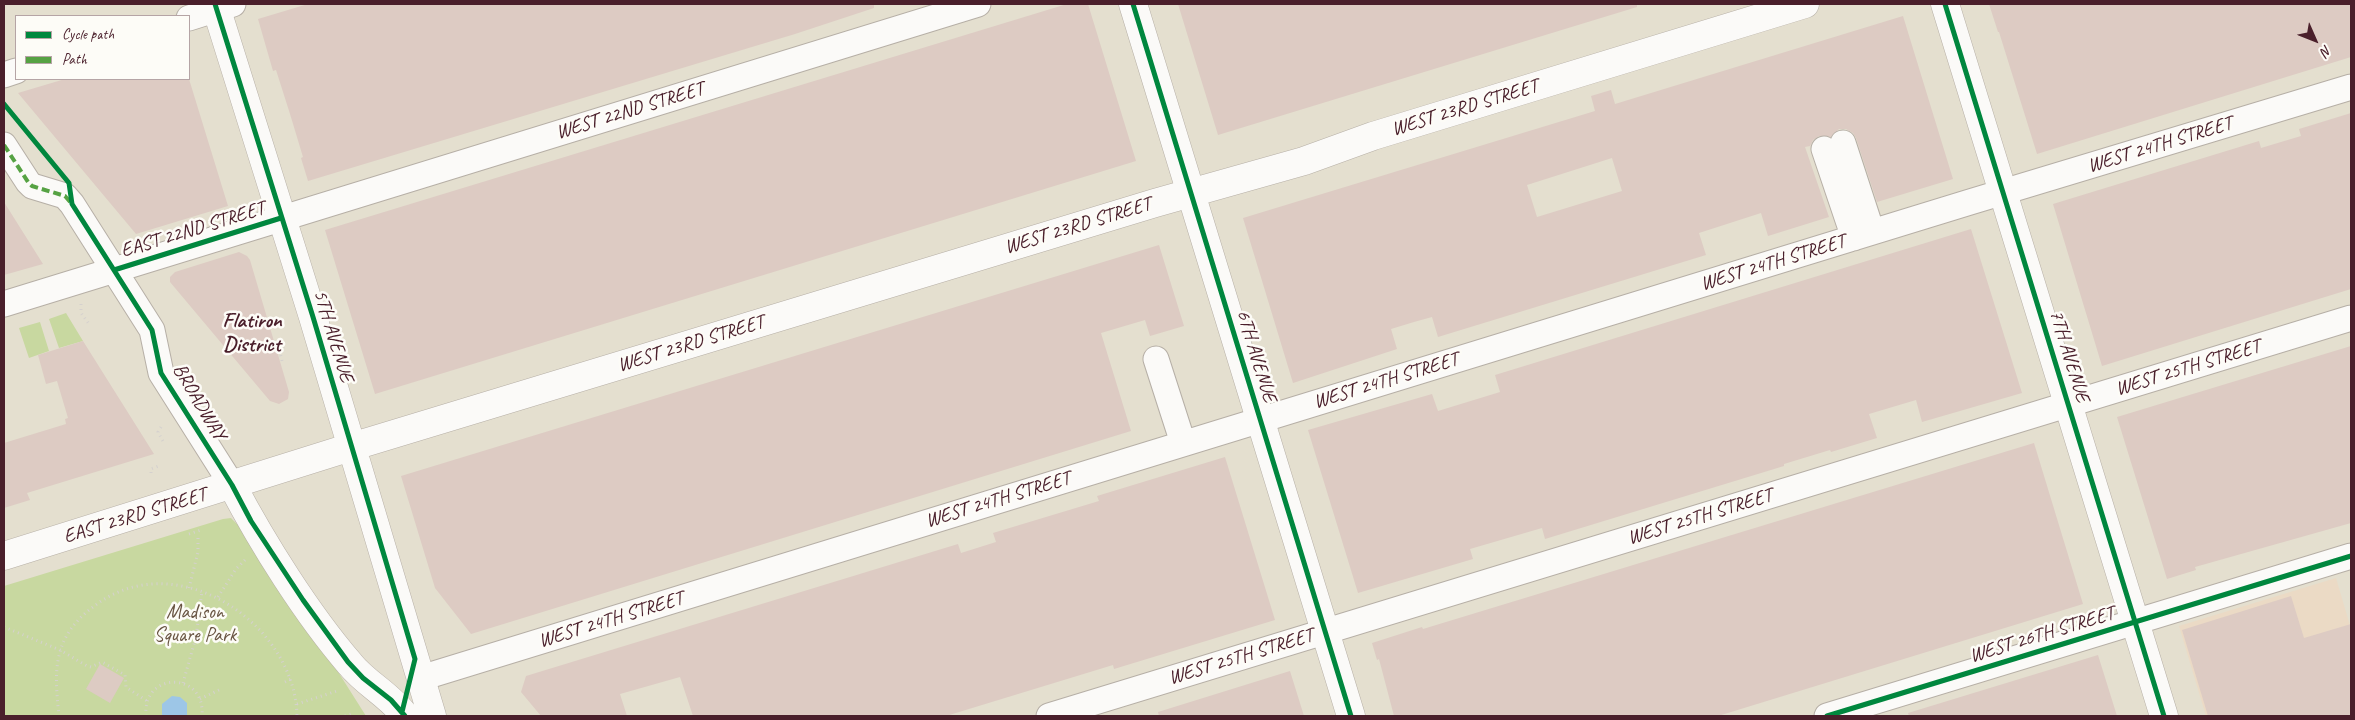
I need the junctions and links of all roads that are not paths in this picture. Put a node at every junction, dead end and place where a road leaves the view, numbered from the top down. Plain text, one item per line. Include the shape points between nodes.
1 (978, 4) edge
2 (1133, 4) edge
3 (1805, 4) edge
4 (1945, 4) edge
5 (222, 5) edge
6 (190, 18) edge
7 (2351, 88) edge
8 (4, 145) edge
9 (1833, 146) dead end
10 (2003, 192) junction
11 (1191, 193) junction
12 (281, 218) junction
13 (1863, 235) junction
14 (114, 270) junction
15 (4, 304) edge
16 (2351, 318) edge
17 (1156, 359) dead end
18 (2068, 405) junction
19 (1260, 420) junction
20 (1183, 444) junction
21 (351, 447) junction
22 (232, 485) junction
23 (4, 556) edge
24 (2351, 556) edge
25 (2136, 622) junction
26 (1325, 632) junction
27 (421, 678) junction
28 (405, 716) edge
29 (432, 716) edge
30 (1048, 716) edge
31 (1351, 716) edge
32 (1828, 716) edge
33 (2164, 716) edge

1 - 12 street, WEST 22ND STREET
2 - 11 main road, 6TH AVENUE
3 - 11 main road, WEST 23RD STREET via 1373,136 1304,161
4 - 10 main road, 7TH AVENUE
5 - 6 street
5 - 12 main road, 5TH AVENUE
7 - 10 street, WEST 24TH STREET
8 - 14 street, BROADWAY via 32,186 65,196
9 - 13 street
10 - 13 street, WEST 24TH STREET
10 - 18 main road, 7TH AVENUE
11 - 19 main road, 6TH AVENUE
11 - 21 main road, WEST 23RD STREET
12 - 14 street, EAST 22ND STREET
12 - 21 main road, 5TH AVENUE
13 - 19 street, WEST 24TH STREET
14 - 15 street, EAST 22ND STREET
14 - 22 street, BROADWAY via 152,330 161,373
16 - 18 street, WEST 25TH STREET
17 - 20 street
18 - 25 main road, 7TH AVENUE
18 - 26 street, WEST 25TH STREET
19 - 20 street, WEST 24TH STREET
19 - 26 main road, 6TH AVENUE
20 - 27 street, WEST 24TH STREET
21 - 22 main road, EAST 23RD STREET
21 - 27 main road, 5TH AVENUE
22 - 23 main road, EAST 23RD STREET
22 - 28 main road via 251,521 348,662
24 - 25 street, WEST 26TH STREET
25 - 32 street, WEST 26TH STREET
25 - 33 main road, 7TH AVENUE
26 - 30 street, WEST 25TH STREET
26 - 31 main road, 6TH AVENUE
27 - 29 main road, 5TH AVENUE

